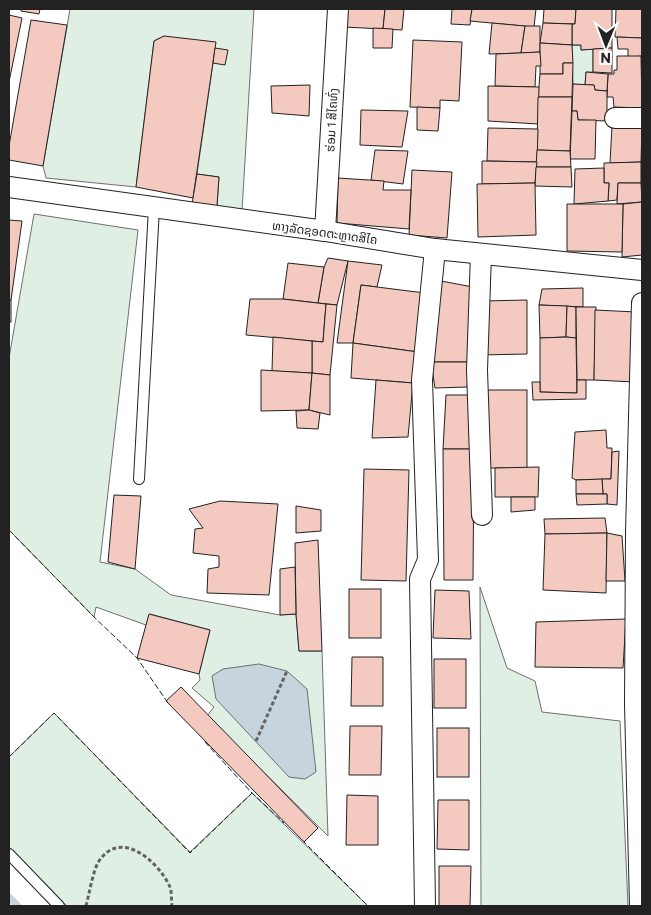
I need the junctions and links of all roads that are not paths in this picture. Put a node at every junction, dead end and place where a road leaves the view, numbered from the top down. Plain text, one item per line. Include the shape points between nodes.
1 (338, 9) edge
2 (614, 118) dead end
3 (642, 118) edge
4 (9, 187) edge
5 (154, 208) junction
6 (325, 231) junction
7 (435, 249) junction
8 (481, 254) junction
9 (642, 270) edge
10 (642, 303) edge
11 (139, 479) dead end
12 (482, 515) dead end
13 (9, 854) edge
14 (59, 906) edge
15 (425, 906) edge
16 (640, 906) edge

1 - 6 street, ຮ່ອມ 1 ສີໄຄທົ່ງ
2 - 3 street
4 - 5 street, ທາງລັດຊອດຕະຫຼາດສີໄຄ
5 - 6 street, ທາງລັດຊອດຕະຫຼາດສີໄຄ
5 - 11 lane
6 - 7 street, ທາງລັດຊອດຕະຫຼາດສີໄຄ
7 - 8 street, ທາງລັດຊອດຕະຫຼາດສີໄຄ
7 - 15 street via 422,380 428,560 420,579
8 - 9 street, ທາງລັດຊອດຕະຫຼາດສີໄຄ
8 - 12 street via 477,370
10 - 16 street via 635,704
13 - 14 lane

